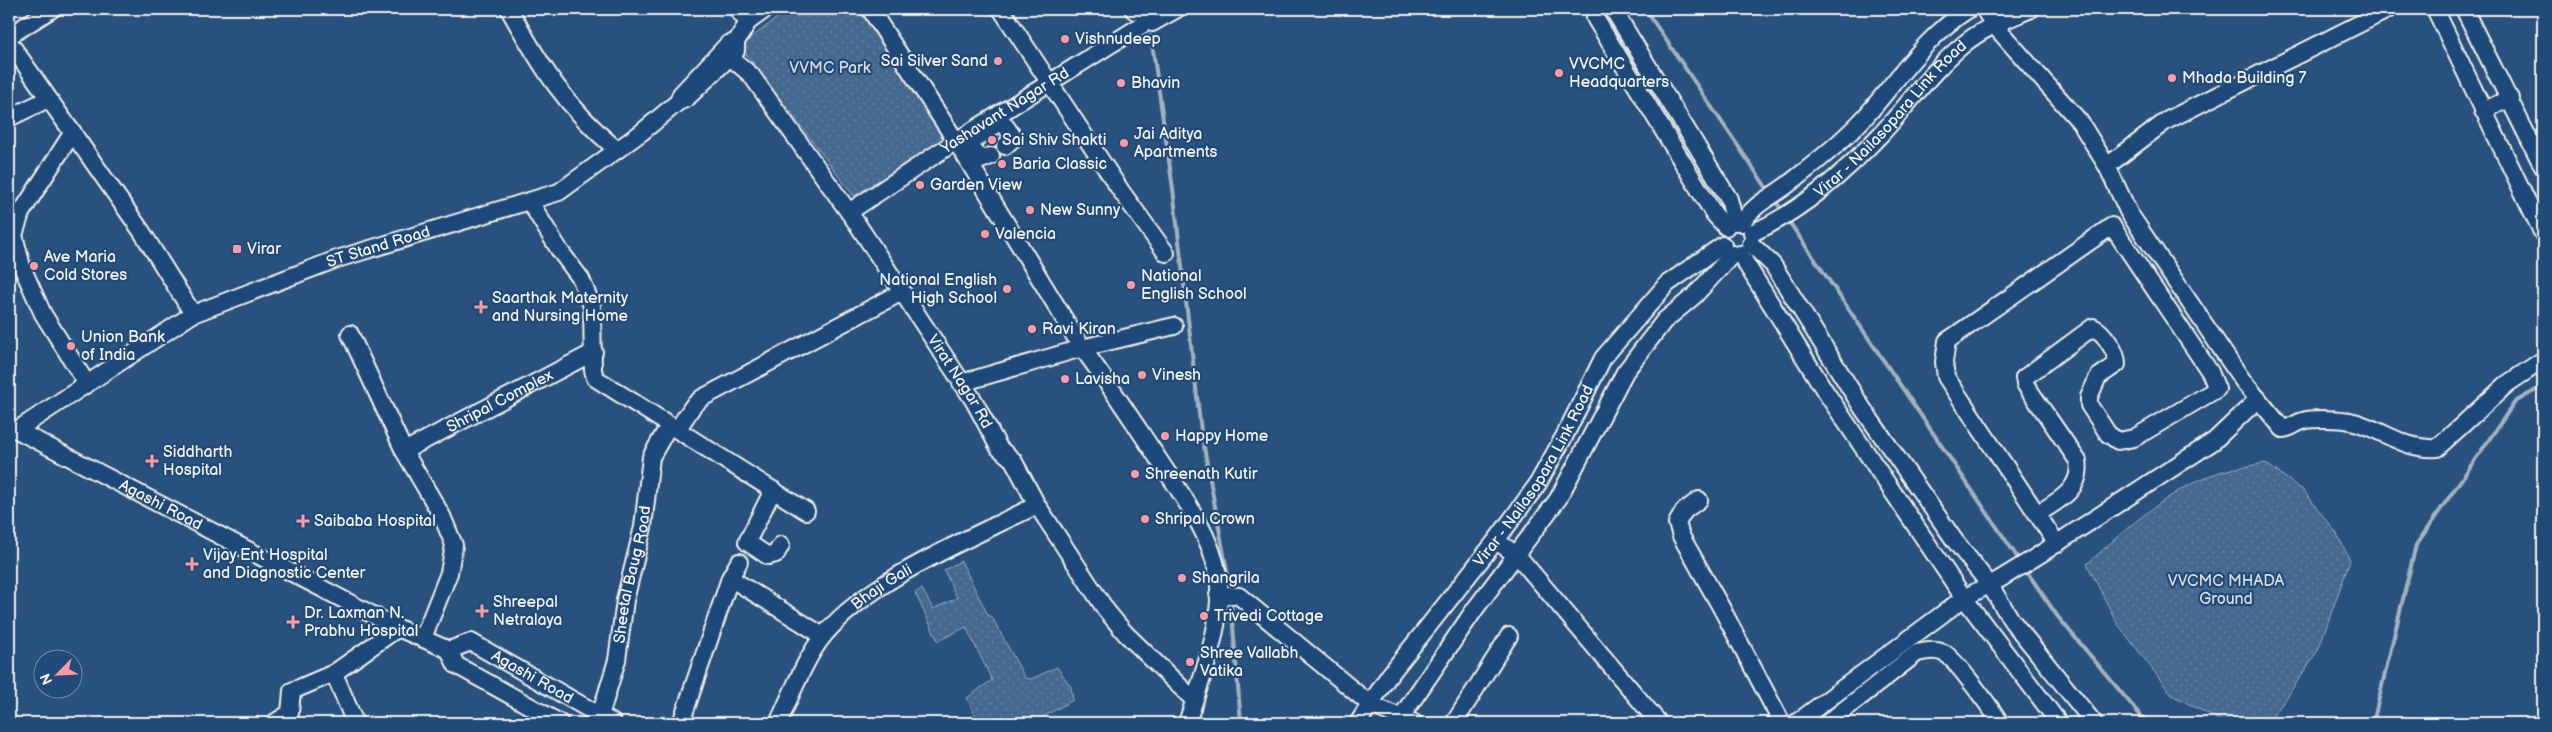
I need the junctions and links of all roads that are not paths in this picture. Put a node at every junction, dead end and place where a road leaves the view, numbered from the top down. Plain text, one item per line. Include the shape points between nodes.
1 (52, 9) edge
2 (509, 9) edge
3 (737, 9) edge
4 (766, 9) edge
5 (870, 9) edge
6 (1001, 9) edge
7 (1160, 9) edge
8 (1177, 9) edge
9 (1595, 9) edge
10 (1614, 9) edge
11 (1969, 9) edge
12 (1984, 9) edge
13 (2031, 9) edge
14 (2389, 9) edge
15 (2435, 9) edge
16 (2464, 9) edge
17 (1137, 15) edge
18 (748, 22) junction
19 (1994, 25) junction
20 (9, 36) edge
21 (9, 42) edge
22 (731, 49) junction
23 (1050, 84) junction
24 (2510, 98) junction
25 (48, 99) junction
26 (2483, 111) junction
27 (9, 118) edge
28 (73, 132) junction
29 (964, 139) junction
30 (1005, 146) dead end
31 (617, 150) junction
32 (991, 156) dead end
33 (2107, 166) junction
34 (2543, 167) edge
35 (1808, 169) junction
36 (1822, 189) junction
37 (530, 202) junction
38 (853, 210) junction
39 (2129, 213) junction
40 (2112, 226) junction
41 (2543, 234) edge
42 (1739, 235) junction
43 (1166, 253) dead end
44 (902, 292) junction
45 (193, 314) junction
46 (1174, 326) dead end
47 (350, 334) dead end
48 (1082, 348) junction
49 (594, 352) junction
50 (2543, 360) edge
51 (2241, 378) junction
52 (966, 381) junction
53 (87, 384) junction
54 (2217, 389) junction
55 (2258, 399) junction
56 (13, 428) edge
57 (670, 432) junction
58 (404, 451) junction
59 (771, 494) junction
60 (1699, 500) dead end
61 (1036, 505) junction
62 (2037, 514) junction
63 (801, 515) dead end
64 (1496, 541) junction
65 (2057, 544) junction
66 (781, 545) dead end
67 (1517, 555) junction
68 (739, 562) dead end
69 (730, 578) junction
70 (1995, 582) junction
71 (1227, 595) junction
72 (1964, 598) junction
73 (398, 628) junction
74 (823, 636) junction
75 (1509, 636) dead end
76 (424, 638) junction
77 (449, 650) junction
78 (334, 673) junction
79 (1194, 700) junction
80 (1371, 705) junction
81 (603, 721) edge
82 (1404, 721) edge
83 (274, 723) edge
84 (355, 723) edge
85 (560, 723) edge
86 (681, 723) edge
87 (778, 723) edge
88 (1187, 723) edge
89 (1358, 723) edge
90 (1454, 723) edge
91 (1659, 723) edge
92 (1782, 723) edge
93 (1796, 723) edge
94 (1827, 723) edge
95 (2000, 723) edge
96 (2059, 723) edge
97 (2094, 723) edge

1 - 20 street
2 - 31 street via 545,72 570,107
3 - 18 street
4 - 18 street
5 - 29 street
6 - 23 street
7 - 17 street, Yashavant Nagar Rd via 1149,16
8 - 17 street via 1153,23
9 - 42 street via 1595,18 1714,214
10 - 42 street via 1729,199
11 - 35 street, Virar - Nailasopara Link Road via 1934,37 1864,118
12 - 19 street
13 - 19 street, Virar - Nailasopara Link Road
14 - 33 street via 2166,121
15 - 26 street
16 - 24 street
17 - 23 street, Yashavant Nagar Rd
18 - 22 street, ST Stand Road
19 - 33 street via 2080,122
19 - 36 street, Virar - Nailasopara Link Road via 1965,42 1881,134
21 - 25 street
22 - 31 street, ST Stand Road via 680,94 678,102
22 - 38 street, Virat Nagar Rd
23 - 29 street, Yashavant Nagar Rd
23 - 43 street
24 - 26 street
24 - 34 street
25 - 27 street
25 - 28 street
26 - 41 street
28 - 45 street via 142,232
28 - 53 street via 21,213 14,235 22,267 43,314
29 - 30 street via 1002,121 1014,138
29 - 32 street via 981,160
29 - 38 street, Yashavant Nagar Rd
29 - 48 street
31 - 37 street, ST Stand Road via 559,192
33 - 39 street
35 - 36 street
35 - 42 street, Virar - Nailasopara Link Road
36 - 42 street, Virar - Nailasopara Link Road via 1767,226
37 - 45 street, ST Stand Road via 337,259
37 - 49 street via 581,279 592,306
38 - 44 street, Virat Nagar Rd
38 - 52 street
39 - 40 street
39 - 51 street
40 - 54 street via 2210,372
40 - 62 street via 1947,341 1946,377
42 - 64 street, Virar - Nailasopara Link Road via 1667,284 1603,358 1537,485
42 - 67 street, Virar - Nailasopara Link Road via 1694,296 1664,320 1625,372 1558,499
42 - 70 street via 1773,265 1863,409 1955,541
42 - 72 street via 1825,392
44 - 52 street, Virat Nagar Rd
44 - 57 street, Sheetal Baug Road via 702,398
45 - 53 street, ST Stand Road
46 - 48 street
47 - 58 street
48 - 52 street
48 - 71 street via 1191,508
49 - 57 street via 595,378
49 - 58 street, Shripal Complex
50 - 55 street via 2507,384 2437,448 2425,449 2392,439 2350,421 2303,421 2292,428 2282,429
51 - 54 street
51 - 55 street
52 - 61 street via 1009,443 1013,460
53 - 56 street, ST Stand Road
54 - 62 street via 2134,438 2118,441 2108,434 2089,405 2098,377 2117,364 2113,351 2099,330 2093,327 2024,378 2078,460 2080,470 2071,491
55 - 65 street via 2214,441
56 - 73 street, Agashi Road
57 - 59 street
57 - 81 street, Sheetal Baug Road via 650,457 643,527 625,600 617,660
58 - 76 street via 442,516 454,545 449,573
59 - 63 street
59 - 66 street via 747,542 771,556
60 - 92 street via 1684,511 1677,523 1681,536
61 - 74 street, Bhaji Gali via 891,579 848,610
61 - 79 street via 1106,610
62 - 65 street
64 - 67 street
64 - 80 street, Virar - Nailasopara Link Road via 1388,677
65 - 70 street
67 - 82 street, Virar - Nailasopara Link Road via 1475,609
67 - 91 street
68 - 69 street
69 - 74 street
69 - 86 street
70 - 72 street
70 - 97 street via 2012,622
71 - 79 street
71 - 80 street
72 - 93 street
72 - 96 street
73 - 76 street, Agashi Road
73 - 78 street
74 - 87 street, Bhaji Gali
75 - 90 street
76 - 77 street, Agashi Road
77 - 81 street, Agashi Road via 471,642
77 - 85 street, Agashi Road via 456,665
78 - 83 street via 292,691 290,713
78 - 84 street
79 - 88 street
80 - 82 street
80 - 89 street, Virar - Nailasopara Link Road
94 - 95 street via 1917,653 1932,650 1946,653 1957,664

